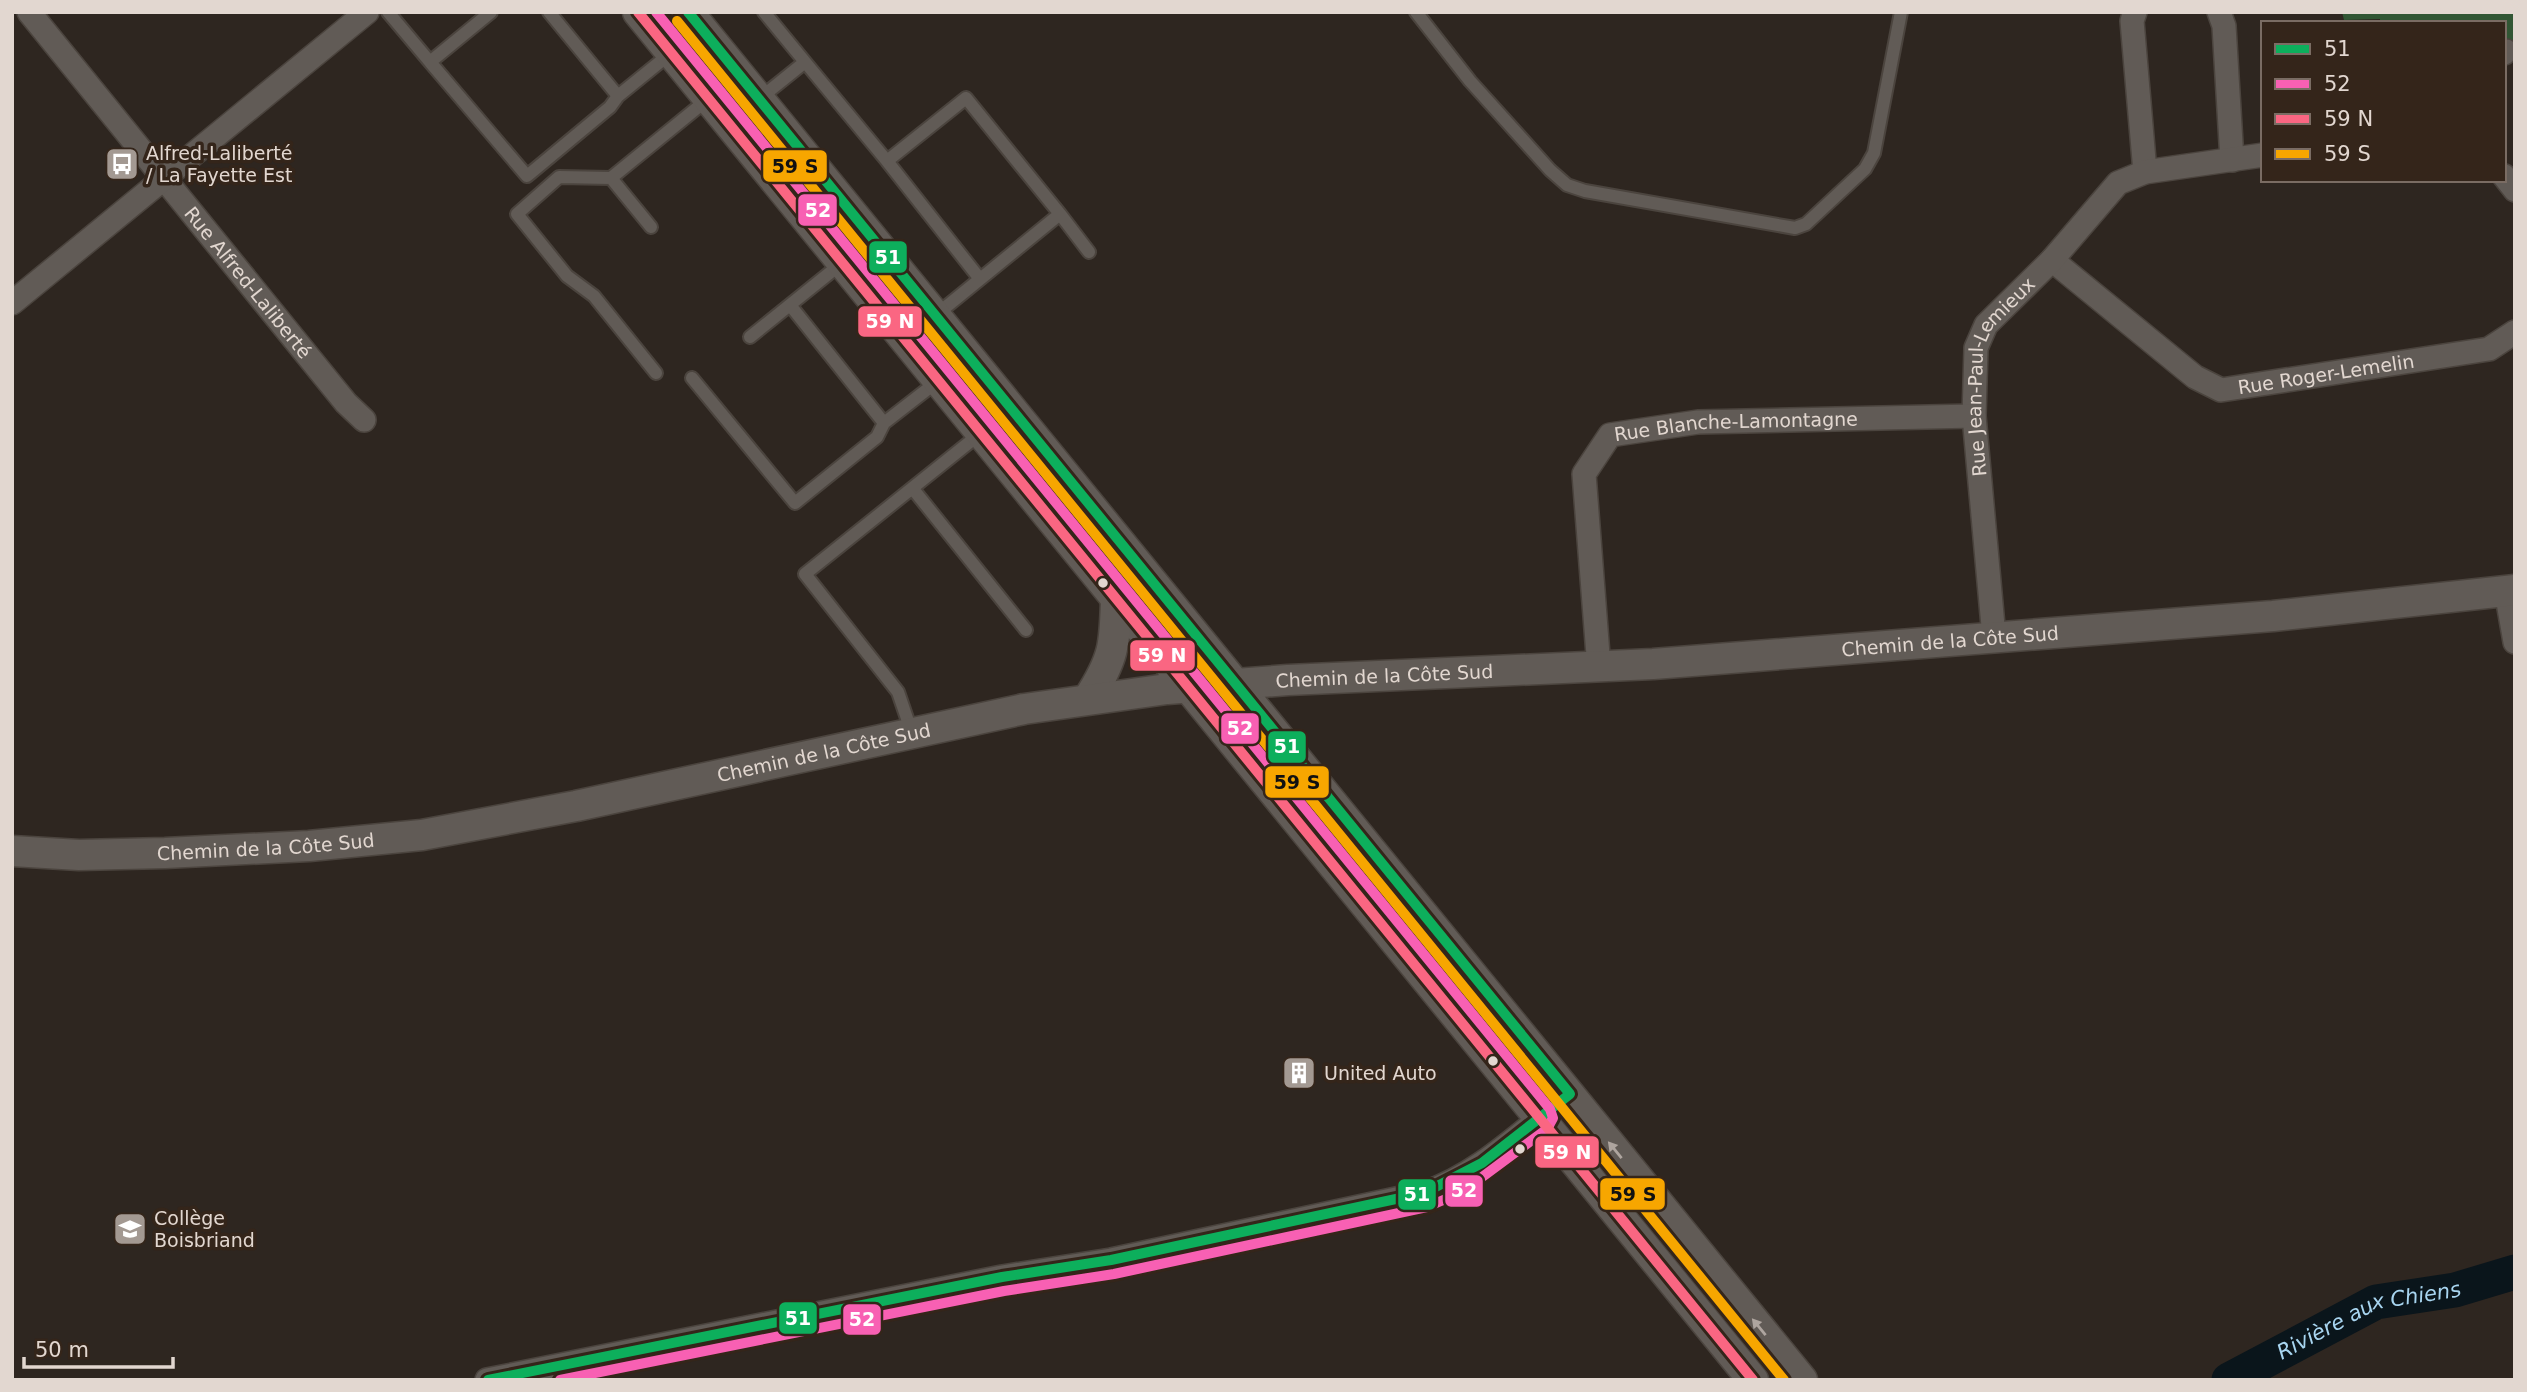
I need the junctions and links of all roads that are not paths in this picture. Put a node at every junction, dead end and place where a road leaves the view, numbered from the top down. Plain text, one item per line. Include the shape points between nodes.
1 (29, 12) edge
2 (388, 12) edge
3 (491, 12) edge
4 (549, 12) edge
5 (638, 12) edge
6 (688, 12) edge
7 (764, 12) edge
8 (1416, 12) edge
9 (1901, 12) edge
10 (2135, 12) edge
11 (2219, 12) edge
12 (362, 14) edge
13 (671, 53) junction
14 (430, 62) junction
15 (805, 62) junction
16 (618, 96) junction
17 (708, 99) junction
18 (758, 99) junction
19 (2261, 155) edge
20 (2232, 160) junction
21 (887, 161) junction
22 (2145, 172) junction
23 (164, 178) junction
24 (611, 178) junction
25 (1060, 214) junction
26 (651, 227) dead end
27 (1089, 252) dead end
28 (2052, 260) junction
29 (842, 263) junction
30 (980, 279) junction
31 (12, 303) edge
32 (790, 305) junction
33 (935, 315) junction
34 (2515, 332) edge
35 (750, 337) dead end
36 (656, 373) dead end
37 (692, 378) dead end
38 (938, 381) junction
39 (1974, 416) junction
40 (364, 420) dead end
41 (884, 423) junction
42 (981, 433) junction
43 (913, 488) junction
44 (2510, 591) edge
45 (1116, 598) junction
46 (1026, 630) dead end
47 (1994, 637) junction
48 (2515, 642) edge
49 (1599, 668) junction
50 (1235, 684) junction
51 (1191, 687) junction
52 (1088, 699) junction
53 (912, 734) junction
54 (12, 851) edge
55 (1570, 1094) junction
56 (1539, 1118) junction
57 (487, 1380) edge
58 (1753, 1380) edge
59 (1802, 1380) edge

1 - 23 street, Rue Alfred-Laliberté
2 - 14 lane
3 - 14 lane
4 - 16 lane
5 - 13 street
6 - 18 street
7 - 15 lane
8 - 9 lane via 1471,81 1567,185 1795,228 1806,224 1870,162
10 - 22 street via 2132,21
11 - 20 street via 2224,26
12 - 23 street
13 - 16 lane
13 - 17 street
14 - 16 lane via 527,176
15 - 18 lane
15 - 21 lane
17 - 24 lane
17 - 29 street
18 - 33 street
19 - 20 street, Rue Jean-Paul-Lemieux
20 - 22 street, Rue Jean-Paul-Lemieux
21 - 25 lane via 966,98
21 - 30 lane
22 - 28 street, Rue Jean-Paul-Lemieux via 2118,183
23 - 31 street
23 - 40 street, Rue Alfred-Laliberté
24 - 26 lane
24 - 36 lane via 559,177 517,214 567,276 594,296
25 - 27 lane
25 - 30 lane
28 - 34 street, Rue Roger-Lemelin via 2195,377 2221,390 2489,349
28 - 39 street, Rue Jean-Paul-Lemieux via 1986,325 1976,348
29 - 32 lane
29 - 38 street
30 - 33 lane
32 - 35 lane
32 - 41 lane
33 - 50 street
37 - 41 lane via 795,503 877,437
38 - 41 lane
38 - 42 street
39 - 47 street, Rue Jean-Paul-Lemieux
39 - 49 street, Rue Blanche-Lamontagne via 1698,422 1610,435 1584,474
42 - 43 lane
42 - 45 street
43 - 46 lane
43 - 53 lane via 805,574 898,692
44 - 47 street, Chemin de la Côte Sud via 2326,611
44 - 48 street
45 - 51 street
45 - 52 street via 1109,664
47 - 49 street, Chemin de la Côte Sud
49 - 50 street, Chemin de la Côte Sud
50 - 51 street, Chemin de la Côte Sud
50 - 55 street
51 - 52 street, Chemin de la Côte Sud
51 - 56 street
52 - 53 street, Chemin de la Côte Sud
53 - 54 street, Chemin de la Côte Sud via 422,835 193,852 102,855
55 - 56 street
59 -> 55 street
56 - 57 street via 1465,1173 1424,1193 1111,1261 1002,1278
56 - 58 street

